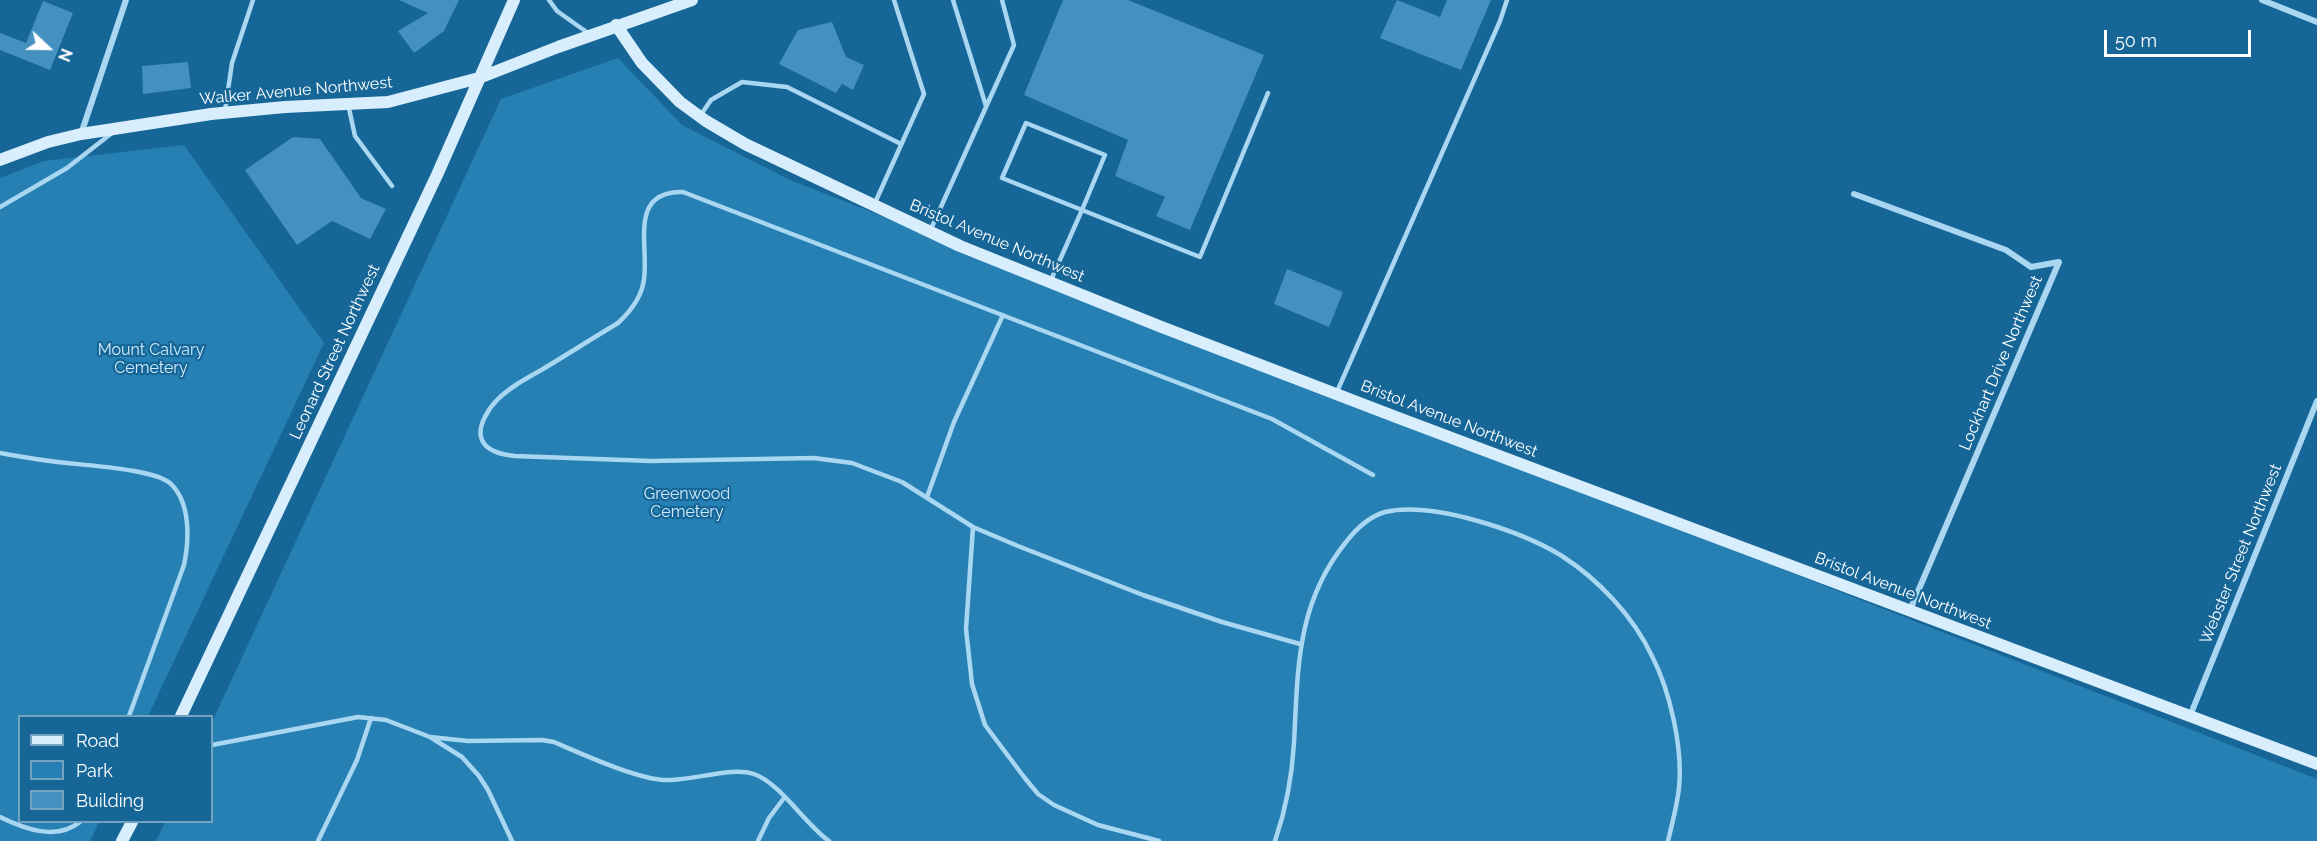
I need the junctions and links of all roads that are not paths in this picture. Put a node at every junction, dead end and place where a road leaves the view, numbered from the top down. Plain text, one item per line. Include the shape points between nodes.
1 (126, 0) edge
2 (253, 0) edge
3 (514, 0) edge
4 (549, 0) edge
5 (692, 0) edge
6 (894, 0) edge
7 (953, 0) edge
8 (1002, 0) edge
9 (1507, 0) edge
10 (2262, 0) edge
11 (2317, 22) edge
12 (616, 25) junction
13 (590, 35) junction
14 (479, 78) junction
15 (1268, 93) dead end
16 (348, 104) junction
17 (986, 107) junction
18 (225, 112) junction
19 (699, 117) junction
20 (117, 129) junction
21 (81, 134) junction
22 (901, 144) junction
23 (0, 159) edge
24 (392, 186) dead end
25 (1854, 194) dead end
26 (874, 205) junction
27 (0, 207) edge
28 (1082, 210) junction
29 (930, 232) junction
30 (1051, 282) junction
31 (1003, 315) junction
32 (1335, 394) junction
33 (2317, 401) edge
34 (0, 453) edge
35 (1373, 475) dead end
36 (927, 497) junction
37 (973, 527) junction
38 (1910, 611) junction
39 (1300, 644) junction
40 (130, 715) edge
41 (182, 715) edge
42 (2190, 717) junction
43 (371, 718) junction
44 (430, 737) junction
45 (213, 745) edge
46 (2317, 764) edge
47 (784, 798) junction
48 (0, 817) edge
49 (78, 823) edge
50 (132, 823) edge
51 (123, 841) edge
52 (318, 841) edge
53 (512, 841) edge
54 (758, 841) edge
55 (829, 841) edge
56 (1159, 841) edge
57 (1275, 841) edge
58 (1668, 841) edge

1 - 21 street
2 - 18 lane via 232,63
3 - 14 street, Leonard Street Northwest
4 - 13 lane via 557,11
5 - 12 street, Walker Avenue Northwest
6 - 22 lane via 924,94
7 - 17 lane
8 - 17 lane via 1014,45
9 - 32 lane
10 - 11 street
12 - 13 street, Walker Avenue Northwest
12 - 19 street, Bristol Avenue Northwest via 642,63
13 - 14 street, Walker Avenue Northwest
14 - 16 street, Walker Avenue Northwest via 388,102
14 - 41 street, Leonard Street Northwest
15 - 28 lane via 1200,257
16 - 18 street, Walker Avenue Northwest
16 - 24 lane via 355,136
17 - 29 lane
18 - 20 street, Walker Avenue Northwest
19 - 22 lane via 711,100 742,82 787,87
19 - 26 street, Bristol Avenue Northwest via 745,144
20 - 21 street, Walker Avenue Northwest
20 - 27 lane via 67,168
21 - 23 street, Walker Avenue Northwest
22 - 26 lane
25 - 38 street, Lockhart Drive Northwest via 2006,250 2031,267 2059,262
26 - 29 street, Bristol Avenue Northwest
28 - 28 lane via 1002,178 1026,123 1105,155
28 - 30 lane
29 - 30 street, Bristol Avenue Northwest
30 - 32 street, Bristol Avenue Northwest
31 - 35 lane via 1272,419
31 - 36 lane via 954,422
31 - 36 lane via 684,192 668,192 650,206 646,218 645,277 629,313 497,400 484,418 480,435 484,444 501,454 537,458 837,459 902,482
32 - 38 street, Bristol Avenue Northwest
33 - 42 street, Webster Street Northwest
34 - 40 lane via 144,473 171,483 177,492 184,508 188,548
36 - 37 lane
37 - 39 lane via 1154,599
37 - 56 lane via 966,629 972,684 996,742 1038,794 1054,805 1098,825
38 - 42 street, Bristol Avenue Northwest
39 - 57 lane via 1291,774
39 - 58 lane via 1315,594 1334,559 1370,518 1423,511 1475,520 1552,551 1596,583 1631,621 1661,676 1676,733 1679,786
42 - 46 street, Bristol Avenue Northwest
43 - 44 lane
43 - 45 lane via 358,717
43 - 52 lane via 357,760
44 - 47 lane via 554,742 657,780 745,772 765,780
44 - 53 lane via 462,757 479,776
47 - 54 lane
47 - 55 lane
48 - 49 lane via 44,834 65,832
50 - 51 street

